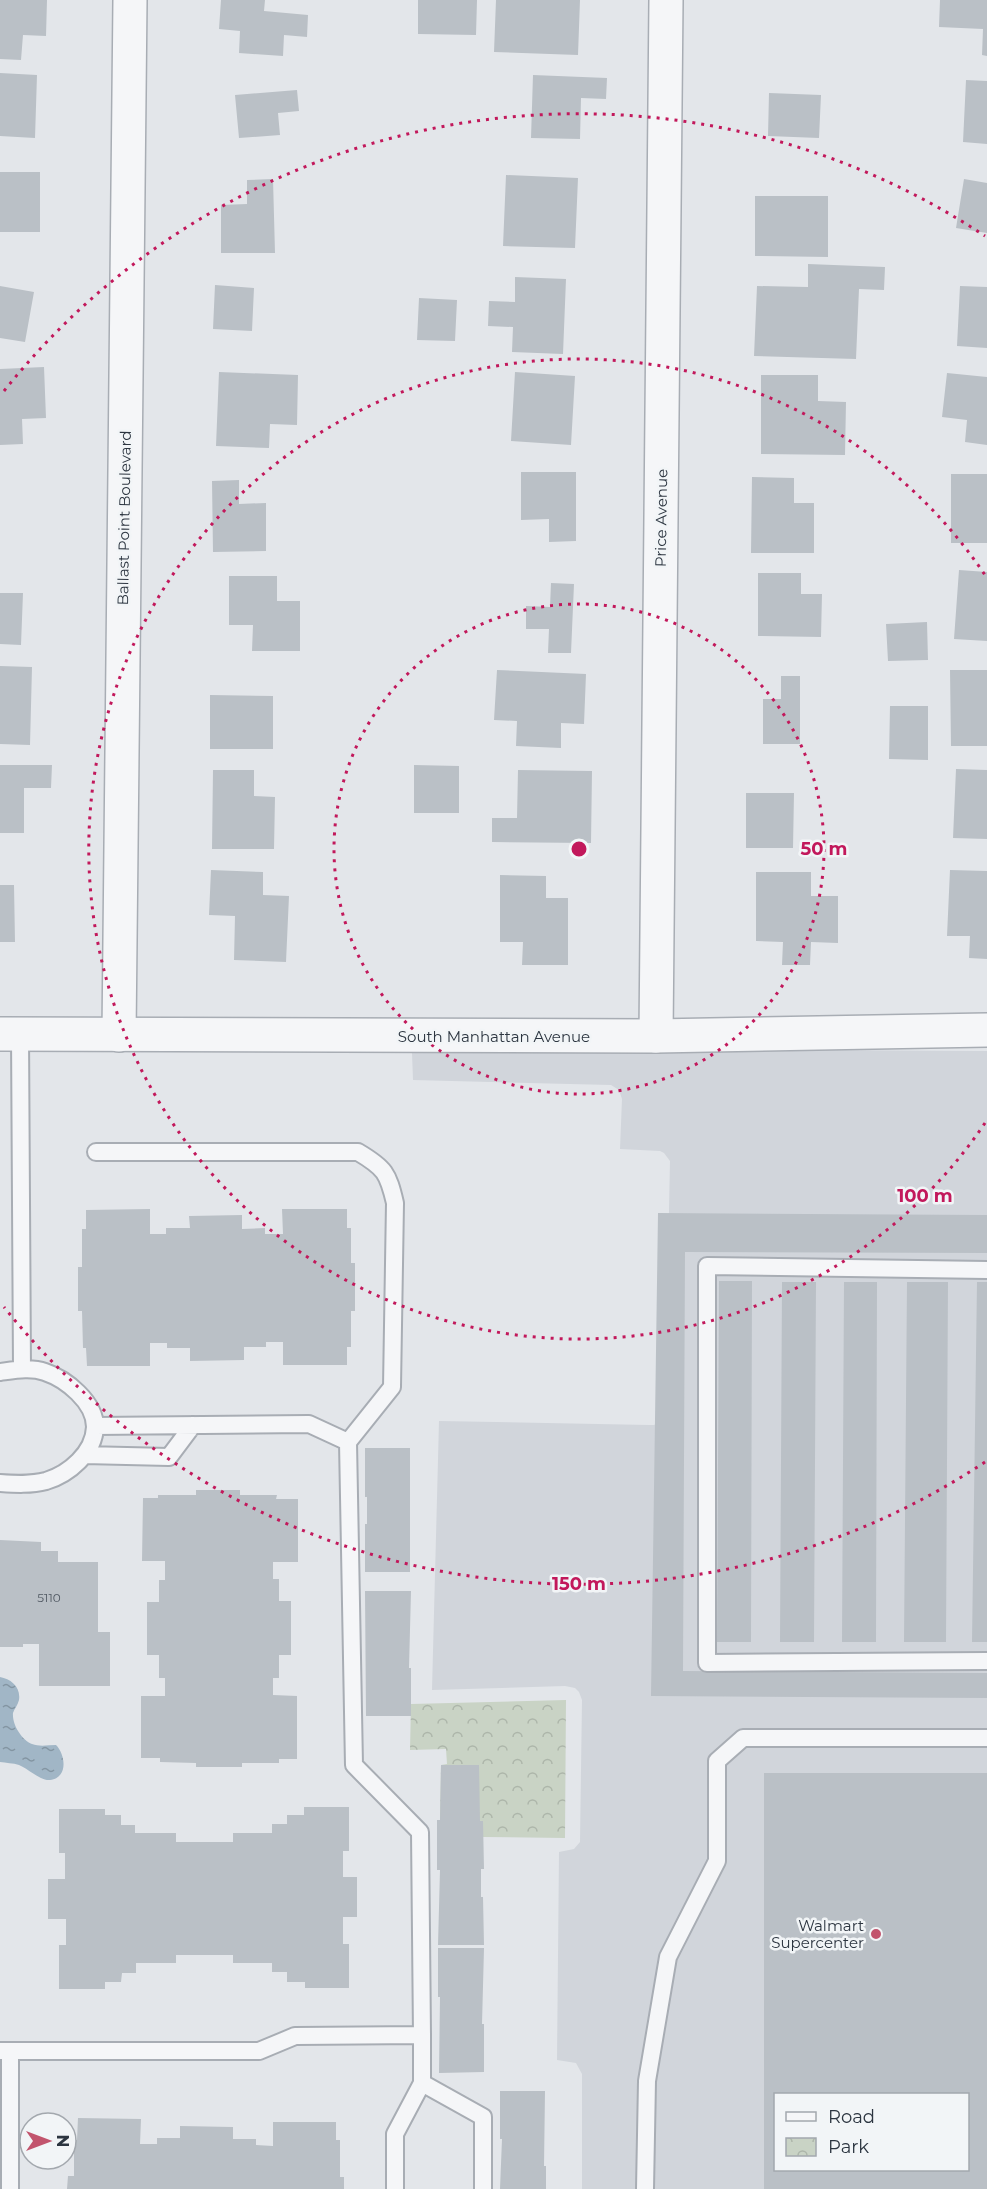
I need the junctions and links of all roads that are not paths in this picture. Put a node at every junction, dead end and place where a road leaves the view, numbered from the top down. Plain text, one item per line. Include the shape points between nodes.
1 (130, 0) edge
2 (666, 0) edge
3 (987, 1030) edge
4 (10, 1034) edge
5 (119, 1035) junction
6 (656, 1036) junction
7 (96, 1152) dead end
8 (987, 1270) edge
9 (22, 1369) junction
10 (0, 1372) edge
11 (193, 1425) junction
12 (95, 1426) junction
13 (348, 1442) junction
14 (84, 1455) junction
15 (0, 1483) edge
16 (987, 1661) edge
17 (987, 1738) edge
18 (422, 2035) junction
19 (5, 2051) edge
20 (422, 2084) junction
21 (10, 2189) edge
22 (394, 2189) edge
23 (483, 2189) edge
24 (645, 2189) edge

1 - 5 street, Ballast Point Boulevard
2 - 6 street, Price Avenue
3 - 6 street, South Manhattan Avenue
4 - 5 street, South Manhattan Avenue
4 - 9 lane
5 - 6 street, South Manhattan Avenue
7 - 13 lane via 358,1152 379,1165 390,1181 395,1203 392,1387
8 - 16 lane via 707,1266 707,1663
9 - 10 lane
9 - 12 lane via 45,1372 68,1382 88,1403
11 - 12 lane
11 - 13 lane via 309,1424
11 - 14 lane via 169,1457
12 - 14 lane
13 - 18 lane via 354,1766 420,1832
14 - 15 lane via 67,1471 46,1480
17 - 24 lane via 743,1738 717,1761 717,1861 668,1957 646,2081
18 - 19 lane via 295,2036 259,2051
18 - 20 lane
19 - 21 lane
20 - 22 lane via 394,2134
20 - 23 lane via 483,2117

